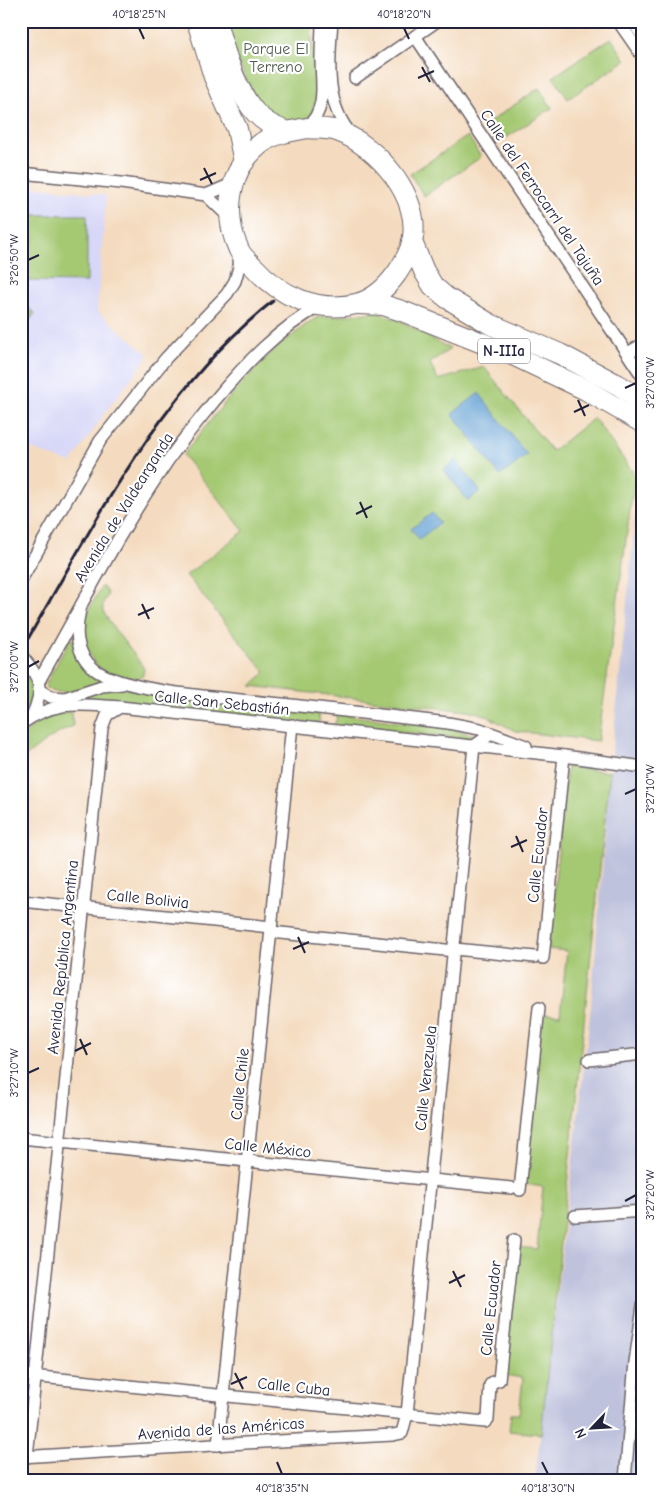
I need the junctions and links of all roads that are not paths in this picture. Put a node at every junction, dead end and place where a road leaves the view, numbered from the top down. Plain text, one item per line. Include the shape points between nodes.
1 (197, 21) edge
2 (216, 21) edge
3 (322, 21) edge
4 (332, 21) edge
5 (437, 21) edge
6 (618, 21) edge
7 (632, 21) edge
8 (643, 37) edge
9 (413, 38) junction
10 (643, 58) edge
11 (354, 78) dead end
12 (307, 128) junction
13 (285, 131) junction
14 (362, 144) junction
15 (244, 162) junction
16 (21, 173) edge
17 (234, 183) junction
18 (206, 195) junction
19 (230, 218) junction
20 (412, 242) junction
21 (240, 252) junction
22 (357, 304) junction
23 (320, 306) junction
24 (643, 344) edge
25 (628, 353) junction
26 (643, 377) edge
27 (643, 401) edge
28 (643, 423) edge
29 (21, 580) edge
30 (81, 606) junction
31 (24, 658) edge
32 (126, 683) junction
33 (39, 686) junction
34 (89, 705) junction
35 (120, 707) junction
36 (324, 709) junction
37 (32, 716) junction
38 (21, 724) edge
39 (292, 725) junction
40 (102, 728) junction
41 (321, 728) junction
42 (491, 734) junction
43 (474, 746) junction
44 (564, 756) junction
45 (643, 767) edge
46 (21, 901) edge
47 (83, 907) junction
48 (271, 929) junction
49 (455, 950) junction
50 (539, 957) joint
51 (539, 1008) dead end
52 (643, 1054) edge
53 (589, 1060) dead end
54 (21, 1138) edge
55 (59, 1142) junction
56 (247, 1161) junction
57 (431, 1180) junction
58 (643, 1211) edge
59 (575, 1216) dead end
60 (514, 1240) dead end
61 (643, 1306) edge
62 (21, 1374) edge
63 (35, 1376) junction
64 (499, 1380) joint
65 (223, 1395) junction
66 (407, 1414) junction
67 (218, 1445) junction
68 (24, 1457) edge
69 (625, 1480) edge

1 - 15 highway via 214,77 237,129
2 - 13 highway via 233,71 250,106 263,120
3 - 12 street via 323,89 319,111
4 - 14 street via 333,98 343,121
5 - 9 street
6 - 10 street
7 - 8 street
9 - 11 street
9 - 25 street, Calle del Ferrocarrl del Tajuña
12 - 13 highway, N-IIIa
12 - 14 highway, N-IIIa via 336,131
13 - 15 highway, N-IIIa via 258,145
14 - 20 highway, N-IIIa via 383,162 401,186 413,222
15 - 17 highway, N-IIIa
16 - 18 street
17 - 18 street
17 - 19 highway, N-IIIa
18 - 19 street
19 - 21 highway, N-IIIa
20 - 22 highway, N-IIIa via 388,285
20 - 27 highway, N-IIIa via 433,286 447,298 490,324 560,354
21 - 23 highway, N-IIIa via 283,292
21 - 29 street via 235,281 227,294 166,358 100,441
22 - 23 highway, N-IIIa
22 - 28 highway, N-IIIa via 383,304 515,356 586,390
23 - 30 street, Avenida de Valdearganda via 262,349 196,423 127,525
24 - 25 street
25 - 26 street, Calle del Ferrocarrl del Tajuña
30 - 32 street via 76,632 83,655 106,676
30 - 33 street, Avenida de Valdearganda
31 - 33 street
32 - 33 street via 102,686 65,698 51,697
32 - 36 street, Calle San Sebastián via 175,692
33 - 37 street, Avenida de Valdearganda via 38,703
34 - 35 street, Calle San Sebastián
34 - 37 street, Calle San Sebastián via 58,706
34 - 40 street
35 - 39 street, Calle San Sebastián
35 - 40 street via 107,715
36 - 41 street via 329,720
36 - 42 street, Calle San Sebastián via 448,723
37 - 38 street, Calle San Sebastián
39 - 41 street, Calle San Sebastián
39 - 48 street, Calle Chile
40 - 47 street, Avenida República Argentina
41 - 43 street, Calle San Sebastián
42 - 43 street
42 - 44 street, Calle San Sebastián
43 - 44 street, Calle San Sebastián
43 - 49 street, Calle Venezuela
44 - 45 street, Calle San Sebastián
44 - 50 street, Calle Ecuador
46 - 47 street, Calle Bolivia
47 - 48 street, Calle Bolivia
47 - 55 street, Avenida República Argentina
48 - 49 street, Calle Bolivia
48 - 56 street, Calle Chile
49 - 50 street, Calle Bolivia
49 - 57 street, Calle Venezuela
51 - 57 street, Calle México via 515,1189
52 - 53 street
54 - 55 street, Calle México
55 - 56 street, Calle México
55 - 63 street, Avenida República Argentina
56 - 57 street, Calle México
56 - 65 street, Calle Chile
57 - 66 street, Calle Venezuela
58 - 59 street
60 - 64 street, Calle Ecuador
61 - 69 street
62 - 63 street, Calle Cuba
63 - 65 street, Calle Cuba
63 - 68 street, Avenida República Argentina
64 - 66 street, Calle Cuba via 490,1386 488,1419 485,1422
65 - 66 street, Calle Cuba
65 - 67 street, Calle Chile
66 - 67 street, Avenida de las Américas via 404,1430 398,1435
67 - 68 street, Avenida de las Américas

